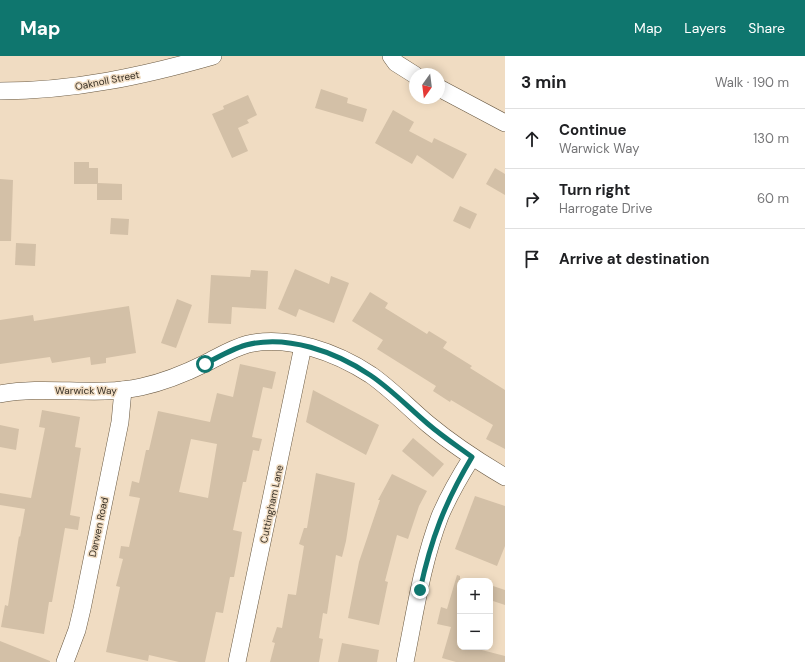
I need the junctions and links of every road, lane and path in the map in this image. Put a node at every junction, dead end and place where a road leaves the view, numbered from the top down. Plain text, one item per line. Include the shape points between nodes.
1 (213, 56) edge
2 (391, 56) edge
3 (409, 71) edge
4 (0, 91) edge
5 (445, 91) edge
6 (505, 123) edge
7 (303, 346) junction
8 (123, 390) junction
9 (0, 394) edge
10 (472, 457) junction
11 (505, 477) edge
12 (65, 662) edge
13 (237, 662) edge
14 (405, 662) edge

1 - 4 street, Oaknoll Street via 82,86
2 - 3 street via 396,63
5 - 6 street
7 - 8 street, Warwick Way via 280,341 247,345 179,376
7 - 10 street, Warwick Way via 332,355 370,375
7 - 13 street, Cuttingham Lane
8 - 9 street, Warwick Way via 38,390
8 - 12 street, Darwen Road via 120,422 82,609
10 - 11 street, Warwick Way
10 - 14 street via 449,498 433,537 426,559

